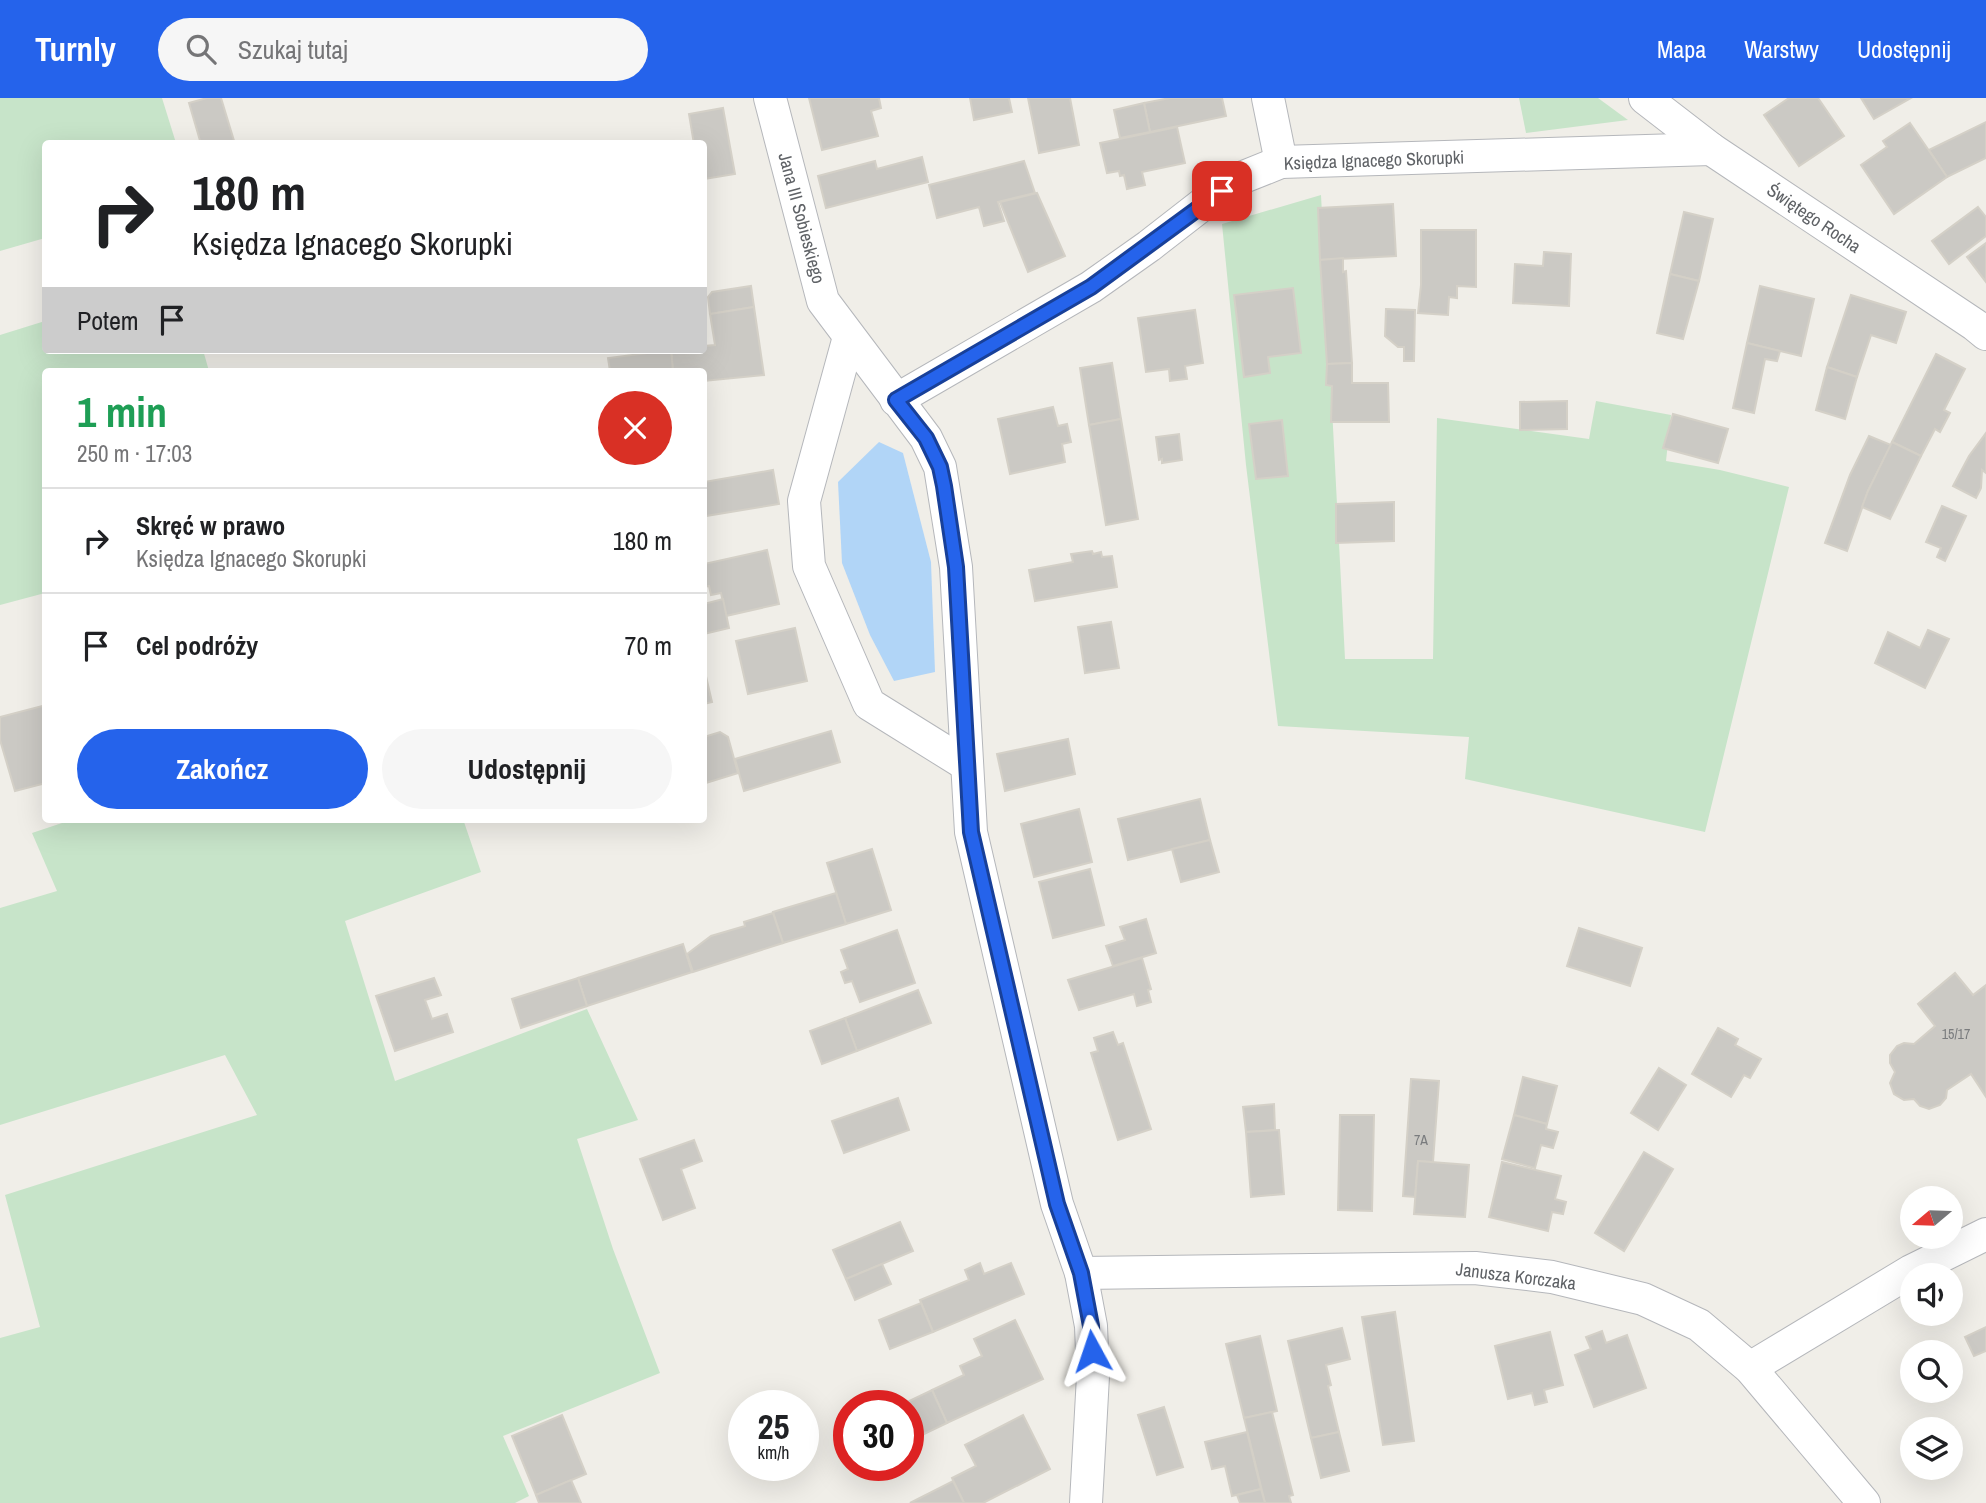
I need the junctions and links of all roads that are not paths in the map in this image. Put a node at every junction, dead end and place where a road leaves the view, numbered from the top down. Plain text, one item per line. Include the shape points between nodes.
1 (770, 98) edge
2 (1268, 98) edge
3 (1645, 98) edge
4 (1711, 149) junction
5 (1281, 162) junction
6 (1986, 334) edge
7 (849, 337) junction
8 (896, 400) junction
9 (967, 765) junction
10 (1986, 1234) edge
11 (1081, 1273) junction
12 (1750, 1368) junction
13 (1086, 1503) edge
14 (1864, 1503) edge

1 - 7 street, Jana III Sobieskiego via 823,301
2 - 5 street
3 - 4 street, Świętego Rocha
4 - 5 street, Księdza Ignacego Skorupki
4 - 6 street, Świętego Rocha
5 - 8 street, Księdza Ignacego Skorupki via 1241,178 1091,287
7 - 8 street, Jana III Sobieskiego
7 - 9 street via 804,501 808,566 869,704
8 - 9 street, Jana III Sobieskiego via 926,438 940,467 956,567
9 - 11 street, Jana III Sobieskiego via 971,832 1057,1204
10 - 12 street via 1910,1271
11 - 12 street, Janusza Korczaka via 1475,1268 1552,1277 1643,1299 1699,1325
11 - 13 street, Jana III Sobieskiego via 1091,1326 1093,1376
12 - 14 street, Janusza Korczaka

